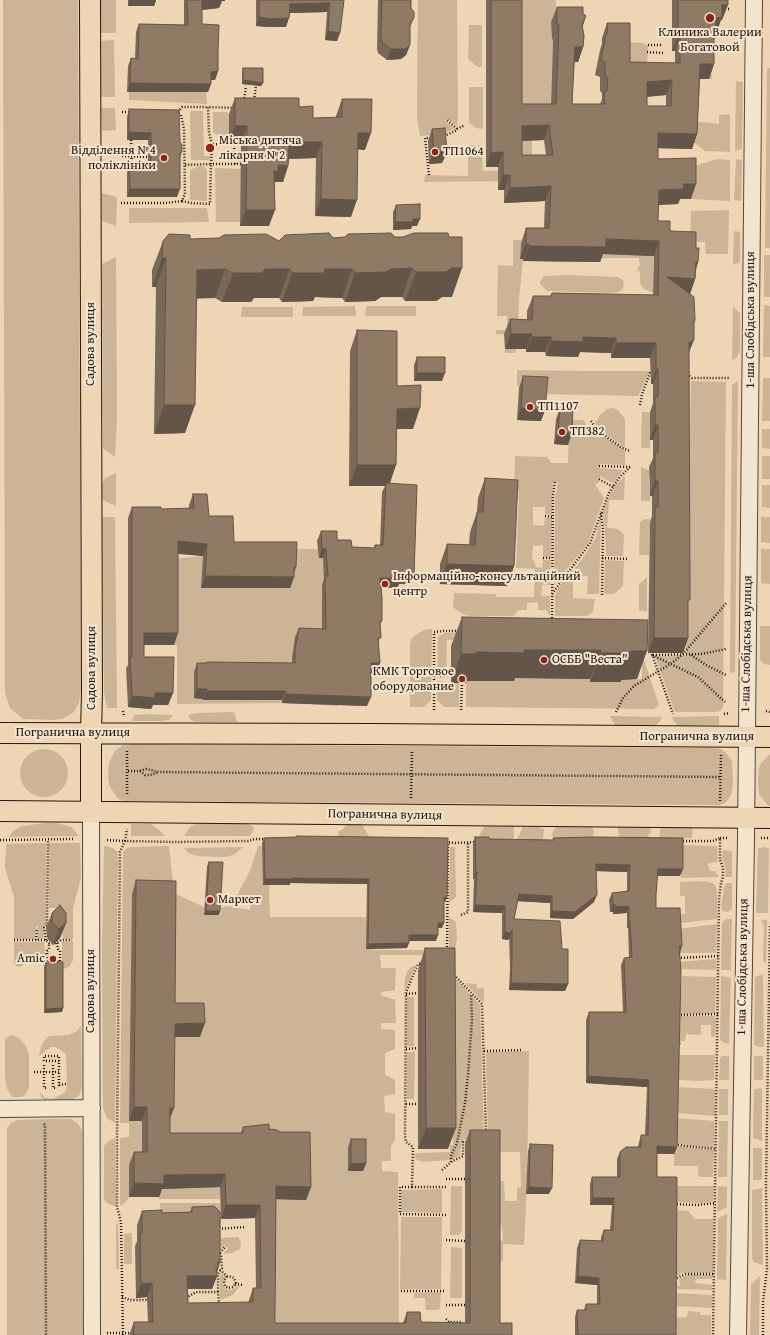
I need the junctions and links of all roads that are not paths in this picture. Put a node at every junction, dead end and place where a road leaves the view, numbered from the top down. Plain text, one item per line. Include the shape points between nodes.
1 (90, 0) edge
2 (754, 0) edge
3 (0, 733) edge
4 (90, 733) junction
5 (746, 737) junction
6 (770, 737) edge
7 (0, 811) edge
8 (91, 812) junction
9 (746, 818) junction
10 (770, 818) edge
11 (92, 1108) junction
12 (0, 1109) edge
13 (99, 1334) edge
14 (738, 1335) edge

1 - 4 main road, Садова вулиця
2 - 5 street, 1-ша Слобідська вулиця
3 - 4 main road, Погранична вулиця
4 - 5 main road, Погранична вулиця
4 - 8 main road, Садова вулиця
5 - 6 main road, Погранична вулиця
5 - 9 street, 1-ша Слобідська вулиця
7 - 8 main road, Погранична вулиця
8 - 9 main road, Погранична вулиця
8 - 11 street, Садова вулиця
9 - 10 main road, Погранична вулиця
9 - 14 street, 1-ша Слобідська вулиця
11 - 12 street
11 - 13 street, Садова вулиця

